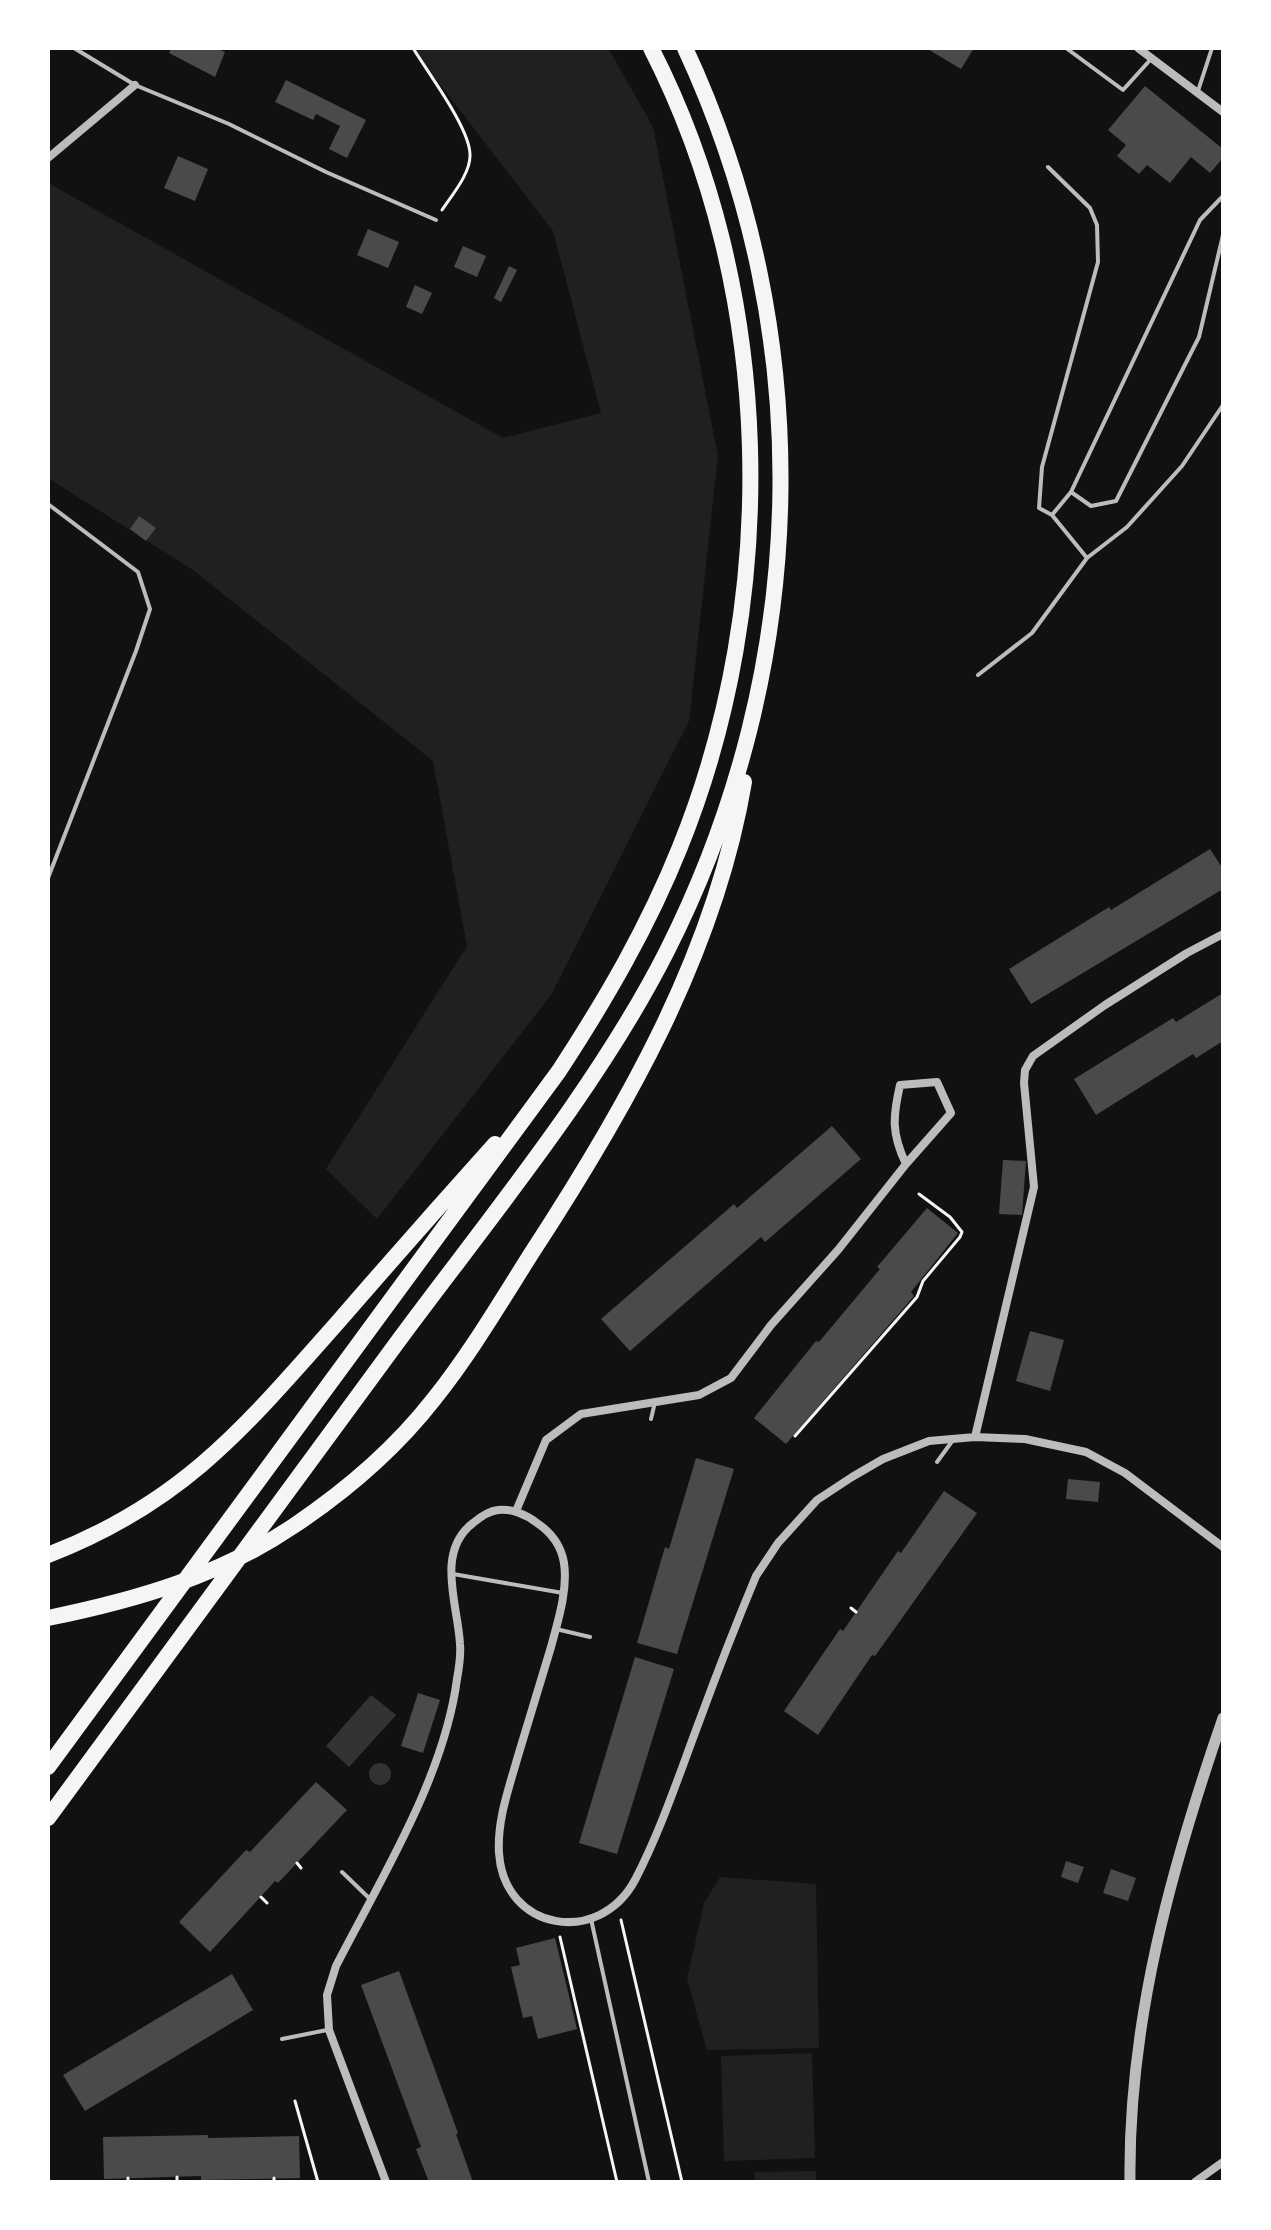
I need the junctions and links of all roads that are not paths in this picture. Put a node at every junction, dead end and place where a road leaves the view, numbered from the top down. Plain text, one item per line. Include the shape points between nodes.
1 (74, 48) edge
2 (651, 48) edge
3 (685, 48) edge
4 (1066, 48) edge
5 (1138, 48) edge
6 (1212, 48) edge
7 (1151, 59) junction
8 (135, 85) junction
9 (1198, 93) junction
10 (1223, 112) edge
11 (48, 158) edge
12 (1048, 167) dead end
13 (1223, 196) edge
14 (436, 220) road end
15 (1223, 235) edge
16 (1223, 405) edge
17 (1071, 492) junction
18 (48, 504) edge
19 (1052, 515) junction
20 (1087, 558) junction
21 (766, 657) junction
22 (978, 675) dead end
23 (48, 878) edge
24 (1223, 934) edge
25 (559, 1071) junction
26 (906, 1164) junction
27 (655, 1401) junction
28 (651, 1419) dead end
29 (975, 1437) junction
30 (955, 1438) junction
31 (937, 1462) dead end
32 (516, 1511) junction
33 (1223, 1547) edge
34 (48, 1555) edge
35 (451, 1573) junction
36 (563, 1593) junction
37 (48, 1618) edge
38 (556, 1629) junction
39 (590, 1637) dead end
40 (1223, 1718) edge
41 (48, 1767) edge
42 (48, 1818) edge
43 (342, 1872) dead end
44 (370, 1899) junction
45 (591, 1919) junction
46 (329, 2030) junction
47 (282, 2039) dead end
48 (1223, 2162) edge
49 (386, 2182) edge
50 (649, 2182) edge
51 (1130, 2182) edge
52 (1195, 2182) edge

1 - 8 lane
2 - 25 highway via 697,160 731,283 748,406 748,560 726,697 681,845 639,939
3 - 21 highway via 742,202 773,351 781,511
4 - 7 lane via 1123,90
5 - 7 street
6 - 9 lane
7 - 9 street
8 - 11 street
8 - 14 lane
9 - 10 street
12 - 19 lane via 1090,208 1097,225 1098,262 1042,467 1039,508
13 - 17 lane via 1200,220
15 - 17 lane via 1199,337 1116,501 1091,506
16 - 20 lane via 1182,466 1127,527
17 - 19 lane
18 - 23 lane via 138,572 150,609
19 - 20 lane
20 - 22 lane via 1032,633
21 - 37 highway via 741,800 717,893 678,992 572,1191 434,1400 374,1464 294,1527 204,1575 156,1593
21 - 42 highway via 744,754 709,856 666,953 613,1043
24 - 29 street via 1105,1005 1033,1056 1025,1070 1034,1187
25 - 34 highway via 222,1449 134,1515
25 - 41 highway
26 - 26 street via 951,1113 937,1082 900,1085 893,1119
26 - 27 street via 731,1378 699,1395
27 - 28 lane
27 - 32 street via 581,1414 546,1440
29 - 30 street
29 - 33 street via 1025,1439 1086,1452 1125,1473
30 - 31 lane
30 - 45 street via 929,1441 883,1459 817,1500 778,1543 756,1576 642,1867 627,1894
32 - 35 street via 497,1510 466,1528 451,1560
32 - 36 street via 557,1542 564,1564
35 - 36 lane
35 - 44 street via 461,1648 449,1718 422,1797
36 - 38 street
38 - 39 lane
38 - 45 street via 501,1816 500,1864 526,1910 564,1922
40 - 51 street via 1187,1829 1148,1983 1135,2056
43 - 44 lane
44 - 46 street via 336,1966 327,1995
45 - 50 lane
46 - 47 lane
46 - 49 street
48 - 52 street

